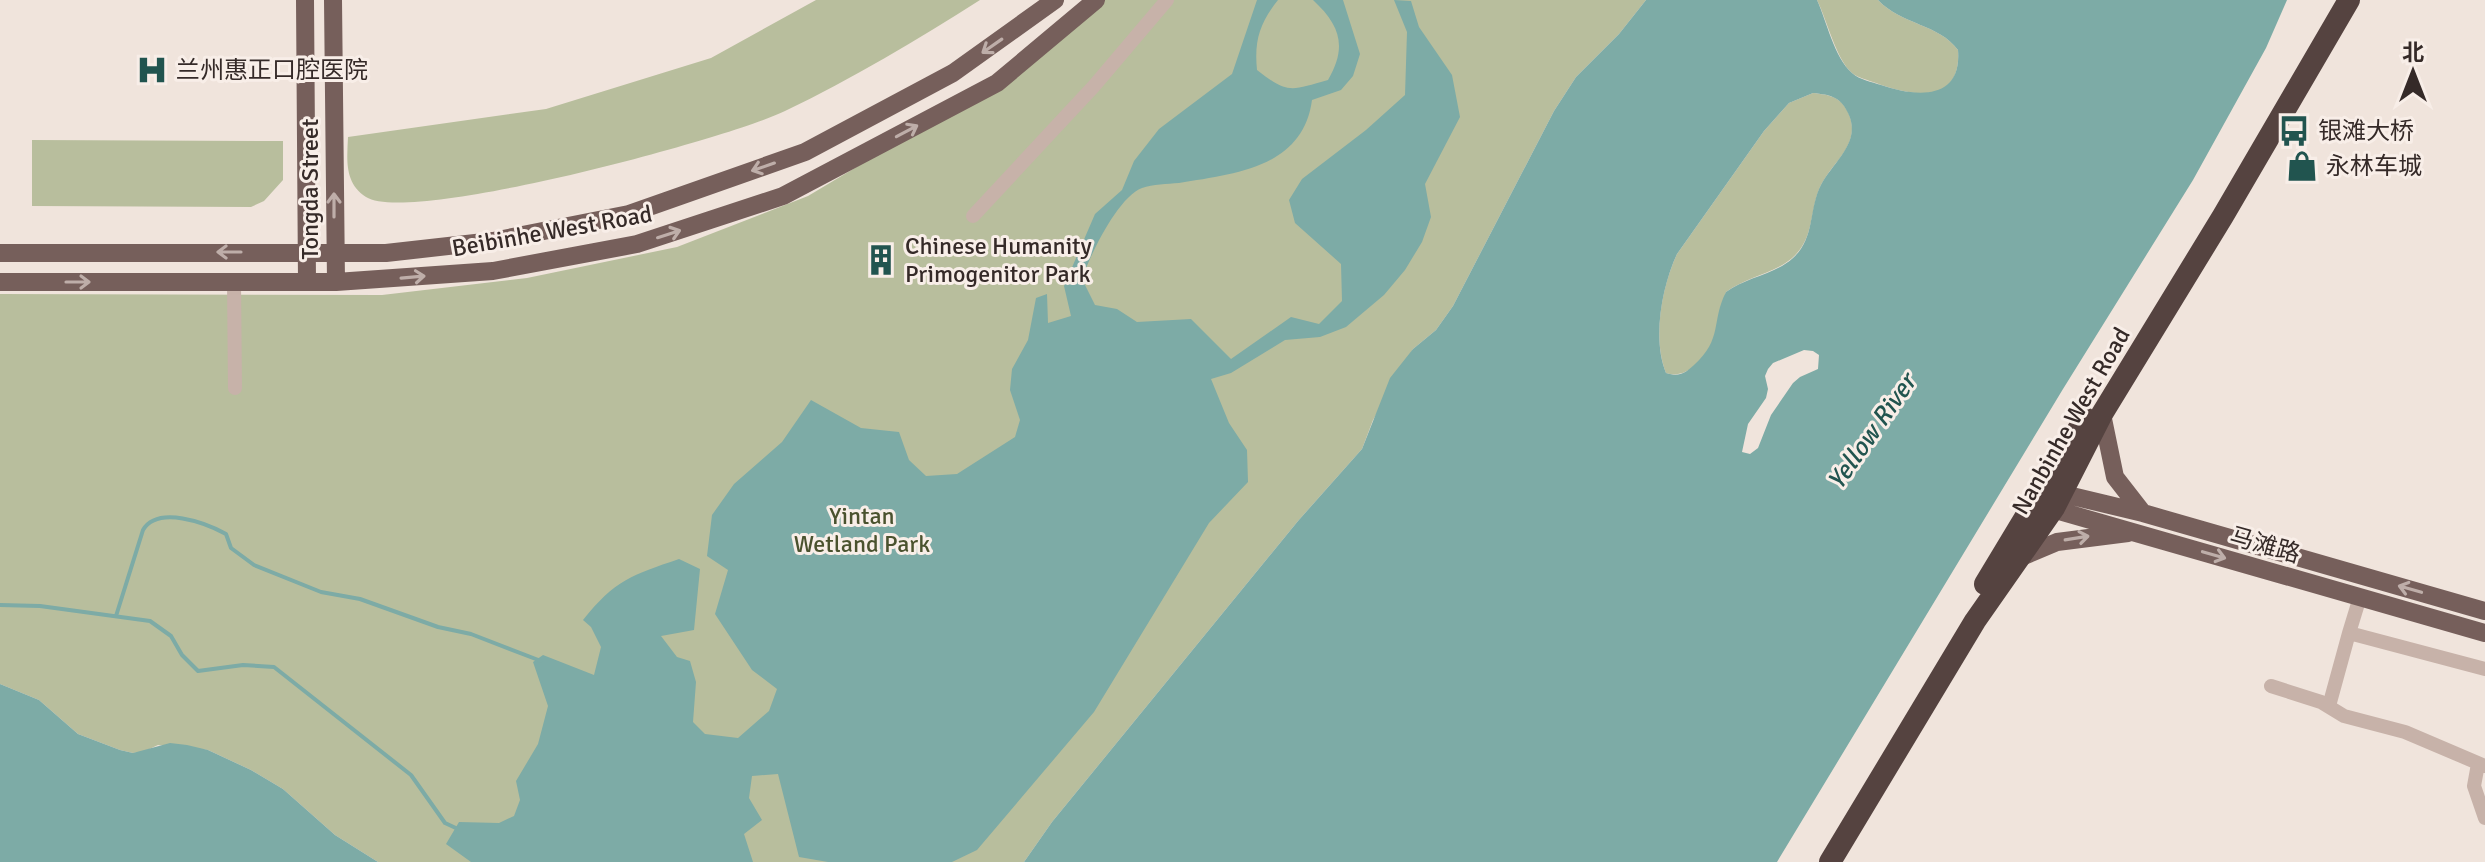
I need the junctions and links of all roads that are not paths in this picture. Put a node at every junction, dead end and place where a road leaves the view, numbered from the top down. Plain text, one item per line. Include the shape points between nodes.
1 (305, 0) edge
2 (333, 0) edge
3 (1055, 0) edge
4 (1096, 0) edge
5 (1167, 0) edge
6 (2337, 0) edge
7 (2349, 0) edge
8 (973, 216) dead end
9 (307, 252) junction
10 (333, 252) junction
11 (0, 253) edge
12 (0, 282) edge
13 (234, 282) junction
14 (307, 282) junction
15 (336, 282) junction
16 (235, 388) dead end
17 (2102, 414) junction
18 (2047, 498) junction
19 (2143, 513) junction
20 (2139, 533) junction
21 (2019, 558) junction
22 (2360, 597) junction
23 (2485, 611) edge
24 (2349, 633) junction
25 (2485, 633) edge
26 (2485, 669) edge
27 (2271, 686) dead end
28 (2329, 706) junction
29 (2482, 765) edge
30 (2485, 818) edge
31 (1817, 862) edge
32 (1830, 862) edge

1 - 9 main road, Tongda Street
10 -> 2 main road, Tongda Street
3 -> 10 main road, Beibinhe West Road via 953,73 805,152 629,214 493,241 386,253
15 -> 4 main road, Beibinhe West Road via 493,271 637,244 783,196 997,83
5 - 8 street
6 - 18 highway, Nanbinhe West Road
7 - 17 highway, Nanbinhe West Road
9 - 10 main road, Beibinhe West Road
9 -> 11 main road, Beibinhe West Road
9 - 14 main road, Tongda Street
10 - 15 main road, Tongda Street
12 -> 13 main road, Beibinhe West Road
13 - 14 main road, Beibinhe West Road
13 - 16 street
14 - 15 main road, Beibinhe West Road
17 - 18 highway, Nanbinhe West Road
17 - 19 main road via 2115,477
18 - 19 main road, 马滩路
18 - 20 main road, 马滩路
18 - 21 highway, Nanbinhe West Road
18 - 31 highway, Nanbinhe West Road
23 -> 19 main road, 马滩路
21 -> 20 main road via 2057,542
20 -> 22 main road, 马滩路
21 - 32 highway, Nanbinhe West Road via 1975,621
22 - 24 street
22 - 25 main road, 马滩路
24 - 26 street
24 - 28 street
27 - 28 street
28 - 29 street
29 - 30 street via 2474,786

